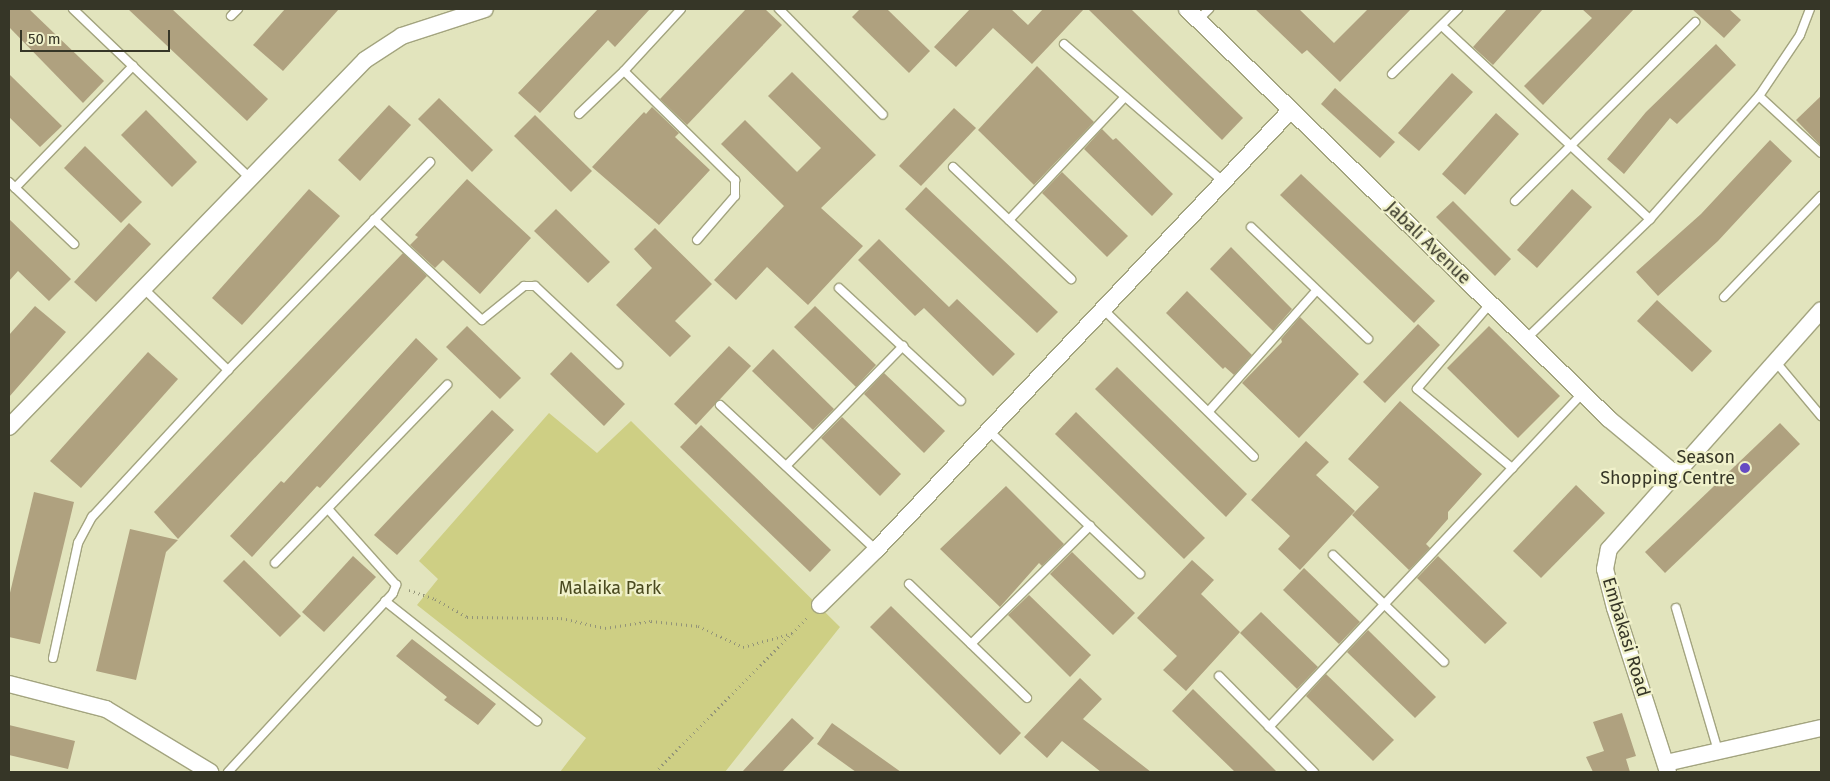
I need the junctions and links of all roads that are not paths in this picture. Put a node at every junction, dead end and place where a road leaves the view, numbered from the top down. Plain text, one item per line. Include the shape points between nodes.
1 (73, 9) edge
2 (238, 9) edge
3 (485, 9) edge
4 (681, 9) edge
5 (779, 9) edge
6 (1458, 9) edge
7 (1810, 9) edge
8 (1198, 12) edge
9 (231, 16) dead end
10 (1696, 22) dead end
11 (1442, 26) junction
12 (1064, 44) dead end
13 (133, 66) junction
14 (624, 71) junction
15 (1392, 74) dead end
16 (1758, 96) junction
17 (1125, 97) junction
18 (1290, 112) junction
19 (579, 114) dead end
20 (883, 115) dead end
21 (1570, 145) junction
22 (1821, 153) edge
23 (430, 162) dead end
24 (953, 167) dead end
25 (249, 177) junction
26 (1224, 182) junction
27 (12, 185) edge
28 (1821, 196) edge
29 (1516, 201) dead end
30 (374, 220) junction
31 (1008, 220) junction
32 (1650, 220) junction
33 (1251, 227) dead end
34 (697, 240) dead end
35 (74, 244) dead end
36 (1072, 279) dead end
37 (839, 288) dead end
38 (144, 289) junction
39 (1316, 291) junction
40 (1724, 297) dead end
41 (1491, 302) junction
42 (1103, 310) junction
43 (1821, 310) edge
44 (1528, 337) junction
45 (1368, 339) dead end
46 (903, 346) junction
47 (1775, 361) junction
48 (618, 364) dead end
49 (228, 370) junction
50 (447, 386) dead end
51 (1583, 393) junction
52 (961, 401) dead end
53 (720, 405) dead end
54 (1209, 411) junction
55 (1821, 416) edge
56 (9, 427) edge
57 (988, 431) junction
58 (1254, 457) dead end
59 (786, 466) junction
60 (1512, 468) junction
61 (1674, 474) junction
62 (328, 509) junction
63 (1090, 526) junction
64 (876, 550) junction
65 (1333, 555) dead end
66 (275, 563) dead end
67 (1140, 574) dead end
68 (909, 584) dead end
69 (386, 601) junction
70 (1384, 604) junction
71 (820, 605) road end
72 (1676, 608) dead end
73 (971, 644) junction
74 (53, 658) dead end
75 (1444, 662) dead end
76 (1219, 676) dead end
77 (9, 684) edge
78 (1027, 698) dead end
79 (537, 721) dead end
80 (1269, 727) junction
81 (1821, 728) edge
82 (1718, 752) junction
83 (1667, 768) edge
84 (210, 772) edge
85 (228, 772) edge
86 (1314, 772) edge

1 - 13 lane
2 - 9 lane
3 - 25 street via 387,44 365,60
4 - 14 lane
5 - 20 lane
6 - 11 lane
7 - 16 lane via 1800,35
8 - 18 street, Jabali Avenue
10 - 21 lane
11 - 15 lane
11 - 21 lane
12 - 17 lane
13 - 25 lane
13 - 27 lane
14 - 19 lane
14 - 34 lane via 735,180 735,196
16 - 22 lane
16 - 32 lane
17 - 26 lane
17 - 31 lane
18 - 26 street
18 - 41 street, Jabali Avenue
21 - 29 lane
21 - 32 lane
23 - 30 lane
24 - 31 lane
25 - 38 street
26 - 42 street
27 - 35 lane
28 - 40 lane
30 - 48 lane via 482,320 524,286 535,286
30 - 49 lane
31 - 36 lane
32 - 44 lane
33 - 39 lane
37 - 46 lane
38 - 49 lane
38 - 56 street
39 - 45 lane
39 - 54 lane
41 - 44 street, Jabali Avenue
41 - 60 lane via 1417,389
42 - 54 lane
42 - 57 street
43 - 47 street, Embakasi Road
44 - 51 street, Jabali Avenue
46 - 52 lane
46 - 59 lane
47 - 55 lane
47 - 61 street, Embakasi Road
49 - 74 lane via 85,528 78,543
50 - 62 lane
51 - 60 lane
51 - 61 street, Jabali Avenue
53 - 59 lane
54 - 58 lane
57 - 63 lane
57 - 64 street
59 - 64 lane
60 - 70 lane
61 - 83 street, Embakasi Road via 1609,549 1605,568
62 - 66 lane
62 - 69 lane via 396,585
63 - 67 lane
63 - 73 lane
64 - 71 street
65 - 70 lane
68 - 73 lane
69 - 79 lane
69 - 85 lane
70 - 75 lane
70 - 80 lane
72 - 82 lane
73 - 78 lane
76 - 80 lane
77 - 84 street via 106,709
80 - 86 lane
81 - 82 street
82 - 83 street

